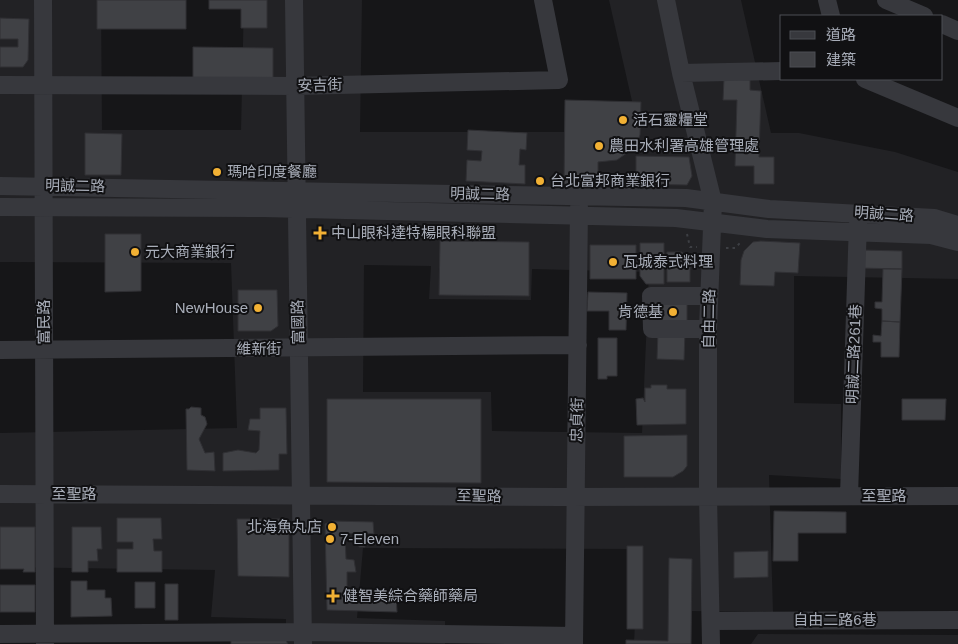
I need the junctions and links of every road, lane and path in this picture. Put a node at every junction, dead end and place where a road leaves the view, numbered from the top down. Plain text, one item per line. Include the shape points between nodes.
1 (43, 0) edge
2 (294, 0) edge
3 (543, 0) edge
4 (666, 0) edge
5 (827, 0) edge
6 (886, 0) edge
7 (831, 15) edge
8 (922, 15) edge
9 (943, 24) edge
10 (958, 31) edge
11 (780, 71) edge
12 (681, 73) junction
13 (867, 80) edge
14 (0, 85) edge
15 (44, 86) junction
16 (295, 86) junction
17 (958, 118) edge
18 (44, 185) junction
19 (0, 186) edge
20 (579, 196) junction
21 (297, 200) junction
22 (713, 202) junction
23 (0, 207) edge
24 (44, 207) junction
25 (858, 212) junction
26 (579, 217) junction
27 (713, 222) junction
28 (958, 225) edge
29 (858, 233) junction
30 (958, 242) edge
31 (709, 296) junction
32 (708, 329) junction
33 (578, 345) junction
34 (299, 348) junction
35 (0, 350) edge
36 (44, 350) junction
37 (0, 494) edge
38 (44, 494) junction
39 (301, 494) junction
40 (708, 496) junction
41 (849, 496) junction
42 (958, 496) edge
43 (576, 497) junction
44 (958, 620) edge
45 (712, 621) junction
46 (0, 634) edge
47 (303, 638) edge
48 (45, 639) edge
49 (165, 639) edge
50 (226, 639) edge
51 (450, 639) edge
52 (574, 640) edge
53 (711, 644) edge

1 - 15 street, 富民路
2 - 16 street, 富國路
3 - 16 street, 安吉街 via 559,80
4 - 12 street, 自由二路
5 - 7 street
6 - 8 street
9 - 10 street
11 - 12 street
12 - 22 street, 自由二路
13 - 17 street
14 - 15 street, 安吉街
15 - 16 street, 安吉街
15 - 18 street, 富民路
16 - 21 street, 富國路
18 - 19 street, 明誠二路
18 - 21 street, 明誠二路
18 - 24 street, 富民路
20 - 21 street, 明誠二路
20 - 22 street, 明誠二路 via 686,198
20 - 26 street, 忠貞街
21 - 24 street, 明誠二路
21 - 26 street, 明誠二路
21 - 34 street, 富國路
22 - 25 street, 明誠二路
22 - 27 street, 自由二路
23 - 24 street, 明誠二路
24 - 36 street, 富民路
25 - 28 street, 明誠二路 via 934,218
25 - 29 street, 明誠二路261巷
26 - 27 street, 明誠二路 via 676,218
26 - 33 street, 忠貞街
27 - 29 street, 明誠二路 via 767,229
27 - 31 street, 自由二路
29 - 30 street, 明誠二路 via 931,235
29 - 41 street, 明誠二路261巷
31 - 32 street, 自由二路
31 - 32 street via 651,296 652,329
32 - 40 street, 自由二路
33 - 34 street, 維新街
33 - 43 street, 忠貞街
34 - 36 street, 維新街
34 - 39 street, 富國路
35 - 36 street, 維新街
36 - 38 street, 富民路
37 - 38 street, 至聖路
38 - 39 street, 至聖路
38 - 48 street, 富民路
39 - 43 street, 至聖路
39 - 47 street, 富國路
40 - 41 street, 至聖路
40 - 43 street, 至聖路
40 - 45 street, 自由二路
41 - 42 street, 至聖路
43 - 52 street, 忠貞街
44 - 45 street, 自由二路6巷
45 - 53 street, 自由二路
46 - 48 street
47 - 50 street
47 - 51 street
48 - 49 street
49 - 50 street
51 - 52 street

